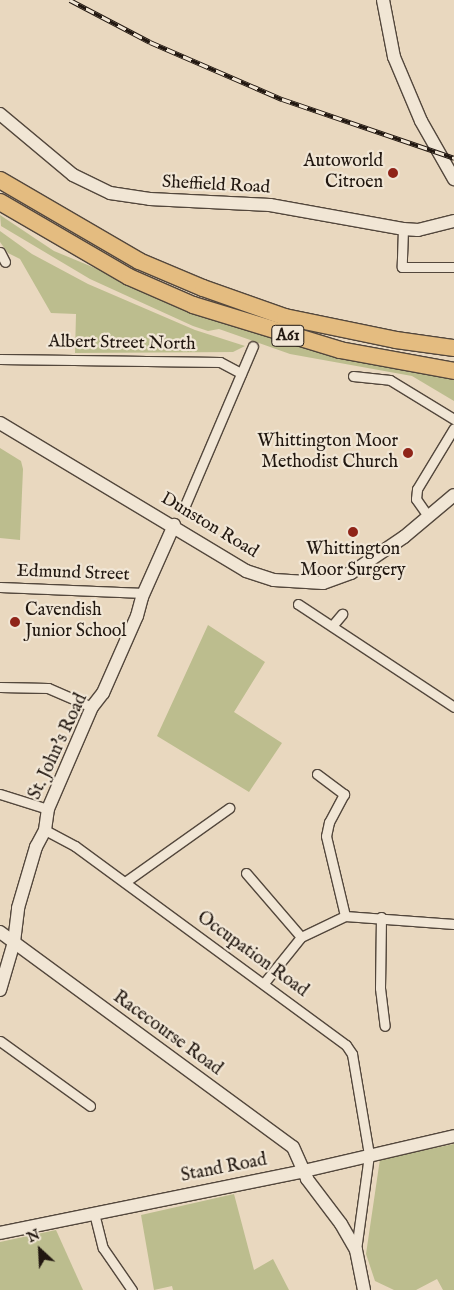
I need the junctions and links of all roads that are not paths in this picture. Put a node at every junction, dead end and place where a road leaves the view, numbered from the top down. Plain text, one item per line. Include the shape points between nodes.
1 (383, 0) edge
2 (0, 114) edge
3 (454, 179) edge
4 (0, 180) edge
5 (0, 202) edge
6 (454, 221) edge
7 (403, 229) junction
8 (0, 252) edge
9 (5, 262) dead end
10 (454, 267) edge
11 (253, 346) dead end
12 (454, 348) edge
13 (0, 360) edge
14 (454, 370) edge
15 (241, 372) junction
16 (353, 376) dead end
17 (454, 419) edge
18 (0, 423) edge
19 (454, 428) edge
20 (454, 495) edge
21 (183, 510) dead end
22 (428, 516) junction
23 (174, 525) junction
24 (0, 588) edge
25 (144, 593) junction
26 (298, 604) dead end
27 (342, 614) dead end
28 (332, 626) junction
29 (0, 687) edge
30 (92, 707) junction
31 (454, 707) edge
32 (316, 774) dead end
33 (0, 794) edge
34 (48, 808) junction
35 (229, 808) dead end
36 (45, 830) junction
37 (246, 873) dead end
38 (124, 882) junction
39 (345, 916) junction
40 (381, 917) junction
41 (454, 924) edge
42 (0, 932) edge
43 (301, 937) junction
44 (14, 942) junction
45 (264, 983) junction
46 (0, 990) edge
47 (385, 1026) dead end
48 (0, 1041) edge
49 (90, 1106) dead end
50 (454, 1136) edge
51 (369, 1155) junction
52 (304, 1171) junction
53 (94, 1212) junction
54 (0, 1233) edge
55 (356, 1250) junction
56 (132, 1290) edge
57 (364, 1290) edge

1 - 3 street via 394,56 421,121
2 - 7 street, Sheffield Road via 73,175 110,194 143,199 270,205
4 - 12 highway, A61 via 139,261 203,288 285,317 396,340
5 - 14 highway, A61 via 129,277 193,304 340,350
6 - 7 street, Sheffield Road via 418,230
7 - 10 street via 402,267
8 - 9 street
11 - 15 street
13 - 15 street, Albert Street North via 220,362
15 - 21 street
16 - 17 street via 390,380
18 - 23 street, Dunston Road
19 - 22 street via 417,490 416,499
20 - 22 street, Dunston Road
22 - 23 street, Dunston Road via 366,565 322,583 274,580 246,570
23 - 25 street, St. John's Road
24 - 25 street, Edmund Street
25 - 30 street, St. John's Road via 110,676
26 - 28 street
27 - 28 street
28 - 31 street
29 - 30 street via 48,688
30 - 34 street, St. John's Road
32 - 39 street via 344,794 328,822 326,836
33 - 34 street
34 - 36 street, St. John's Road
35 - 38 street
36 - 38 street, Occupation Road via 75,846
36 - 44 street, St. John's Road via 36,847 18,908
37 - 43 street
38 - 45 street, Occupation Road
39 - 40 street
39 - 43 street
40 - 41 street
40 - 47 street via 380,988
42 - 44 street, Racecourse Road
43 - 45 street
44 - 46 street, St. John's Road
44 - 52 street, Racecourse Road via 293,1147
45 - 51 street, Occupation Road via 346,1045 352,1054
48 - 49 street
50 - 51 street, Stand Road
51 - 52 street, Stand Road
51 - 55 street, Occupation Road
52 - 53 street, Stand Road
52 - 55 street, Racecourse Road
53 - 54 street, Stand Road
53 - 56 street via 103,1248
55 - 57 street

